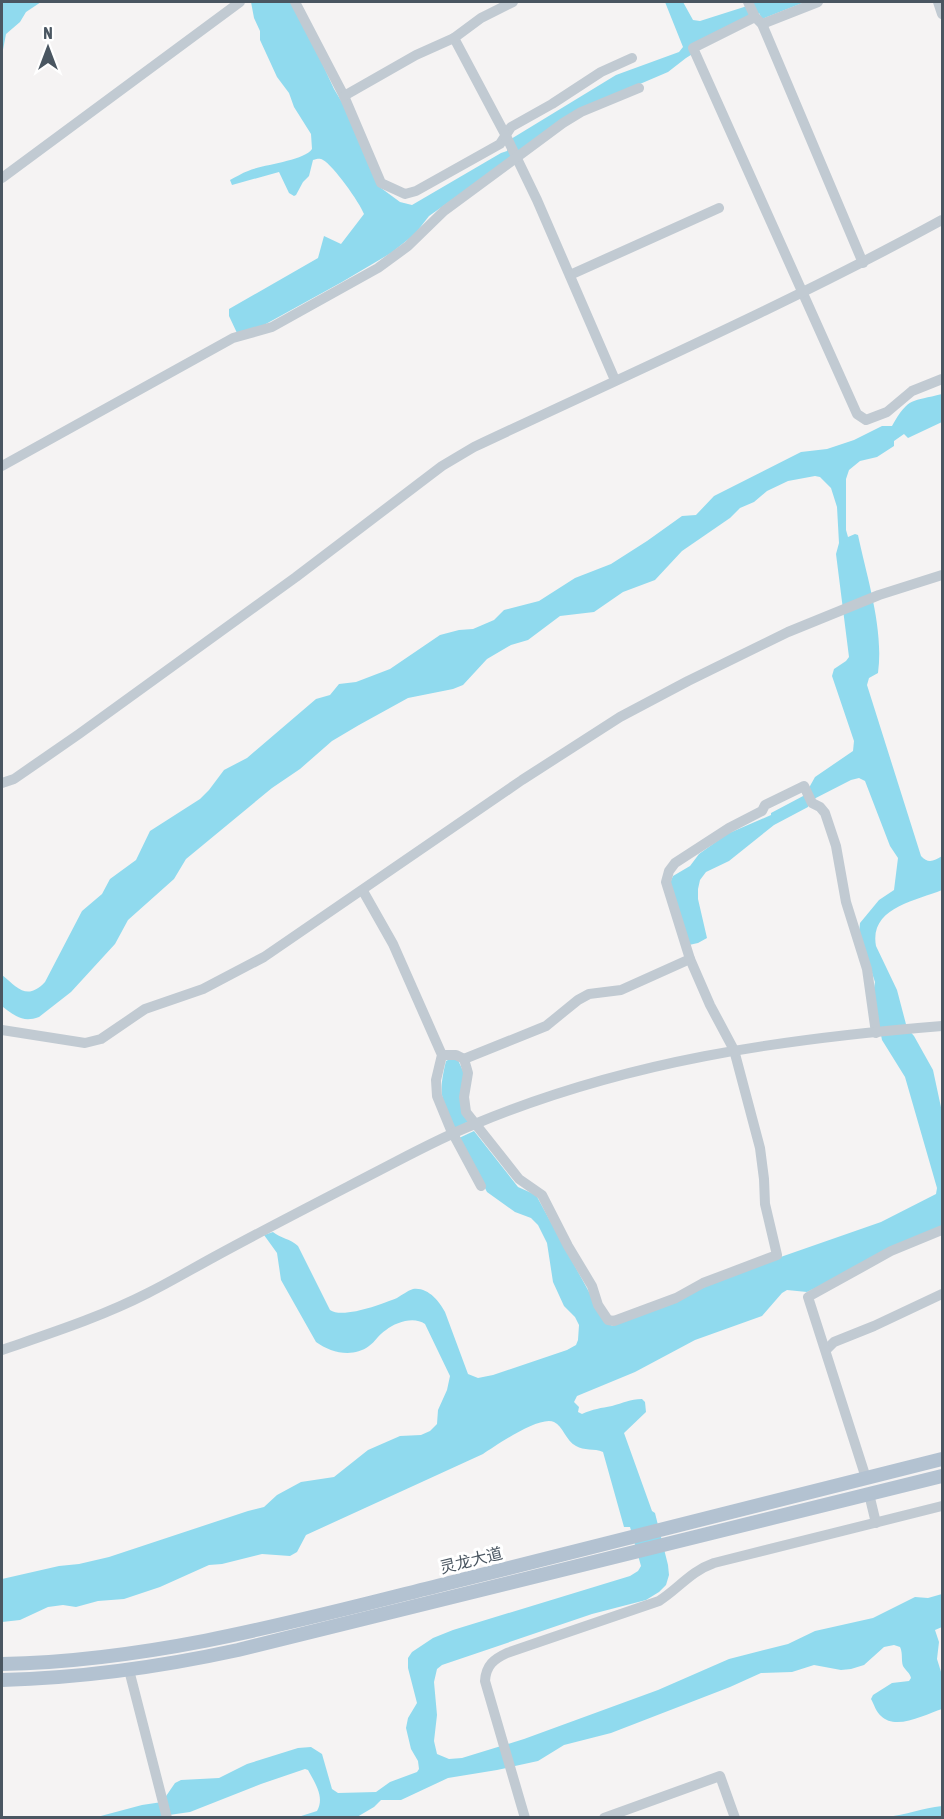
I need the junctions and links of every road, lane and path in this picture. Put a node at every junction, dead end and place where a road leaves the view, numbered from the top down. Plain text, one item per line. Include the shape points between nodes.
1 (240, 2) edge
2 (295, 2) edge
3 (513, 2) edge
4 (748, 2) edge
5 (818, 2) edge
6 (938, 2) edge
7 (942, 14) edge
8 (758, 20) junction
9 (454, 38) junction
10 (632, 58) dead end
11 (639, 87) dead end
12 (344, 96) junction
13 (552, 104) junction
14 (563, 123) junction
15 (506, 136) junction
16 (516, 159) junction
17 (2, 178) edge
18 (719, 208) dead end
19 (942, 219) edge
20 (863, 263) junction
21 (570, 275) junction
22 (802, 293) junction
23 (942, 379) edge
24 (615, 380) junction
25 (2, 466) edge
26 (942, 575) edge
27 (2, 783) edge
28 (363, 891) junction
29 (690, 959) junction
30 (942, 1026) edge
31 (2, 1030) edge
32 (877, 1033) junction
33 (734, 1050) junction
34 (442, 1055) junction
35 (464, 1059) junction
36 (475, 1124) junction
37 (453, 1135) junction
38 (481, 1186) dead end
39 (942, 1230) edge
40 (942, 1294) edge
41 (2, 1350) edge
42 (826, 1350) junction
43 (942, 1459) edge
44 (942, 1476) edge
45 (866, 1478) junction
46 (869, 1494) junction
47 (942, 1506) edge
48 (876, 1523) junction
49 (2, 1664) edge
50 (129, 1670) junction
51 (2, 1680) edge
52 (167, 1818) edge
53 (525, 1818) edge
54 (604, 1818) edge
55 (735, 1818) edge

1 - 17 street
2 - 12 street
3 - 9 street via 481,18
4 - 8 street
5 - 8 street
6 - 7 street
8 - 20 street
8 - 22 street via 693,48
9 - 12 street
9 - 15 street
10 - 13 street via 601,72
11 - 14 street
12 - 15 street via 381,183 405,194 500,144
13 - 14 street
13 - 15 street via 511,127
14 - 16 street
15 - 16 street
16 - 21 street
16 - 25 street via 444,211 378,268 272,327 233,338
18 - 21 street
19 - 20 street
20 - 22 street
21 - 24 street
22 - 23 street via 857,414 866,420 887,412 912,391
22 - 24 street
24 - 27 street via 442,466 79,734
26 - 28 street via 879,595 788,632 620,717
28 - 31 street via 248,966 203,989 145,1009 97,1041 85,1043
28 - 34 street via 393,944
29 - 32 street via 666,882 672,867 689,852 762,811 765,805 804,786 812,803 825,813 836,846 846,902 867,969
29 - 33 street
29 - 35 street via 621,990 589,994 546,1026
30 - 32 street
32 - 33 street
33 - 36 street via 608,1077
33 - 36 street via 760,1149 765,1204 777,1255 623,1319 605,1318 547,1203 538,1191 519,1179
34 - 35 street
34 - 37 street via 436,1091
35 - 36 street via 468,1074 464,1103
36 - 37 street
37 - 38 street
37 - 41 street via 147,1294
39 - 42 street via 877,1258 808,1297
40 - 42 street via 834,1342
42 - 45 street
43 - 45 main road, 灵龙大道
44 - 46 main road, 灵龙大道
45 - 49 main road, 灵龙大道 via 207,1640 106,1656
46 - 48 street
46 - 50 main road, 灵龙大道 via 266,1644
47 - 48 street
48 - 53 street via 705,1566 659,1601 496,1658 487,1669 485,1681
50 - 51 main road, 灵龙大道
50 - 52 street
54 - 55 street via 720,1776

